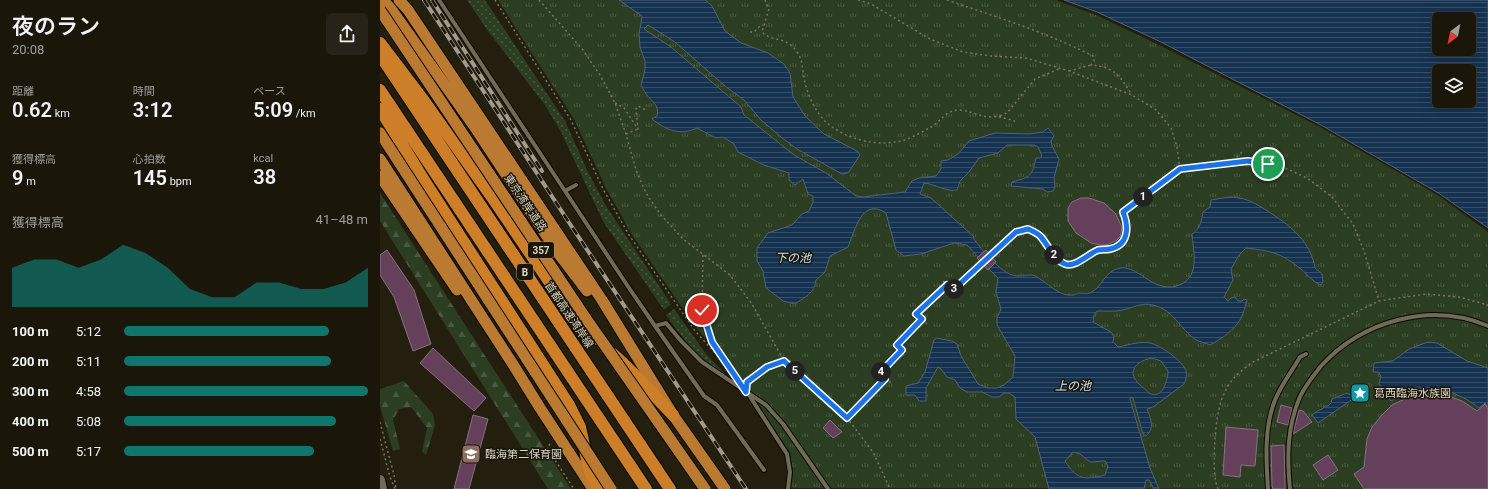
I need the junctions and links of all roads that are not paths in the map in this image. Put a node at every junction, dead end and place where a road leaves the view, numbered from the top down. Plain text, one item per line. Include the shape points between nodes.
1 (383, 0) edge
2 (399, 0) edge
3 (439, 0) edge
4 (380, 10) edge
5 (380, 43) edge
6 (380, 55) edge
7 (380, 90) edge
8 (380, 109) edge
9 (380, 133) edge
10 (380, 159) edge
11 (380, 176) edge
12 (576, 185) dead end
13 (564, 191) junction
14 (655, 326) junction
15 (1488, 326) edge
16 (628, 344) junction
17 (1306, 354) dead end
18 (747, 382) road end
19 (746, 392) junction
20 (540, 408) junction
21 (673, 415) junction
22 (668, 434) junction
23 (764, 470) dead end
24 (380, 480) edge
25 (382, 489) edge
26 (593, 489) edge
27 (598, 489) edge
28 (611, 489) edge
29 (646, 489) edge
30 (670, 489) edge
31 (700, 489) edge
32 (704, 489) edge
33 (725, 489) edge
34 (788, 489) edge
35 (828, 489) edge
36 (1268, 489) edge
37 (1290, 489) edge

1 - 16 highway via 474,126 558,253
2 - 16 highway via 602,300
3 - 13 lane
4 - 22 highway, 東京湾岸道路 / 357, bridge via 585,317
5 - 21 highway via 494,200 563,302
6 - 30 highway, 首都高速湾岸線 / B
7 - 29 highway, B
8 - 27 highway via 569,405 580,427 589,469
9 - 28 highway, bridge
10 - 20 highway
11 - 20 highway via 520,384
12 - 13 lane
13 - 14 lane
14 - 19 lane via 666,323 702,362
14 - 23 lane via 704,396 717,405
15 - 37 lane via 1463,318 1417,316 1375,327 1345,344 1316,372 1299,399 1287,459
16 - 21 highway
17 - 36 lane via 1300,357 1275,399 1269,422 1266,455
18 - 19 lane
19 - 34 lane via 787,454 790,472
19 - 35 lane via 766,405 783,424
20 - 26 highway
21 - 33 highway
22 - 31 highway, bridge
22 - 32 highway, 東京湾岸道路 / 357, bridge
24 - 25 street

